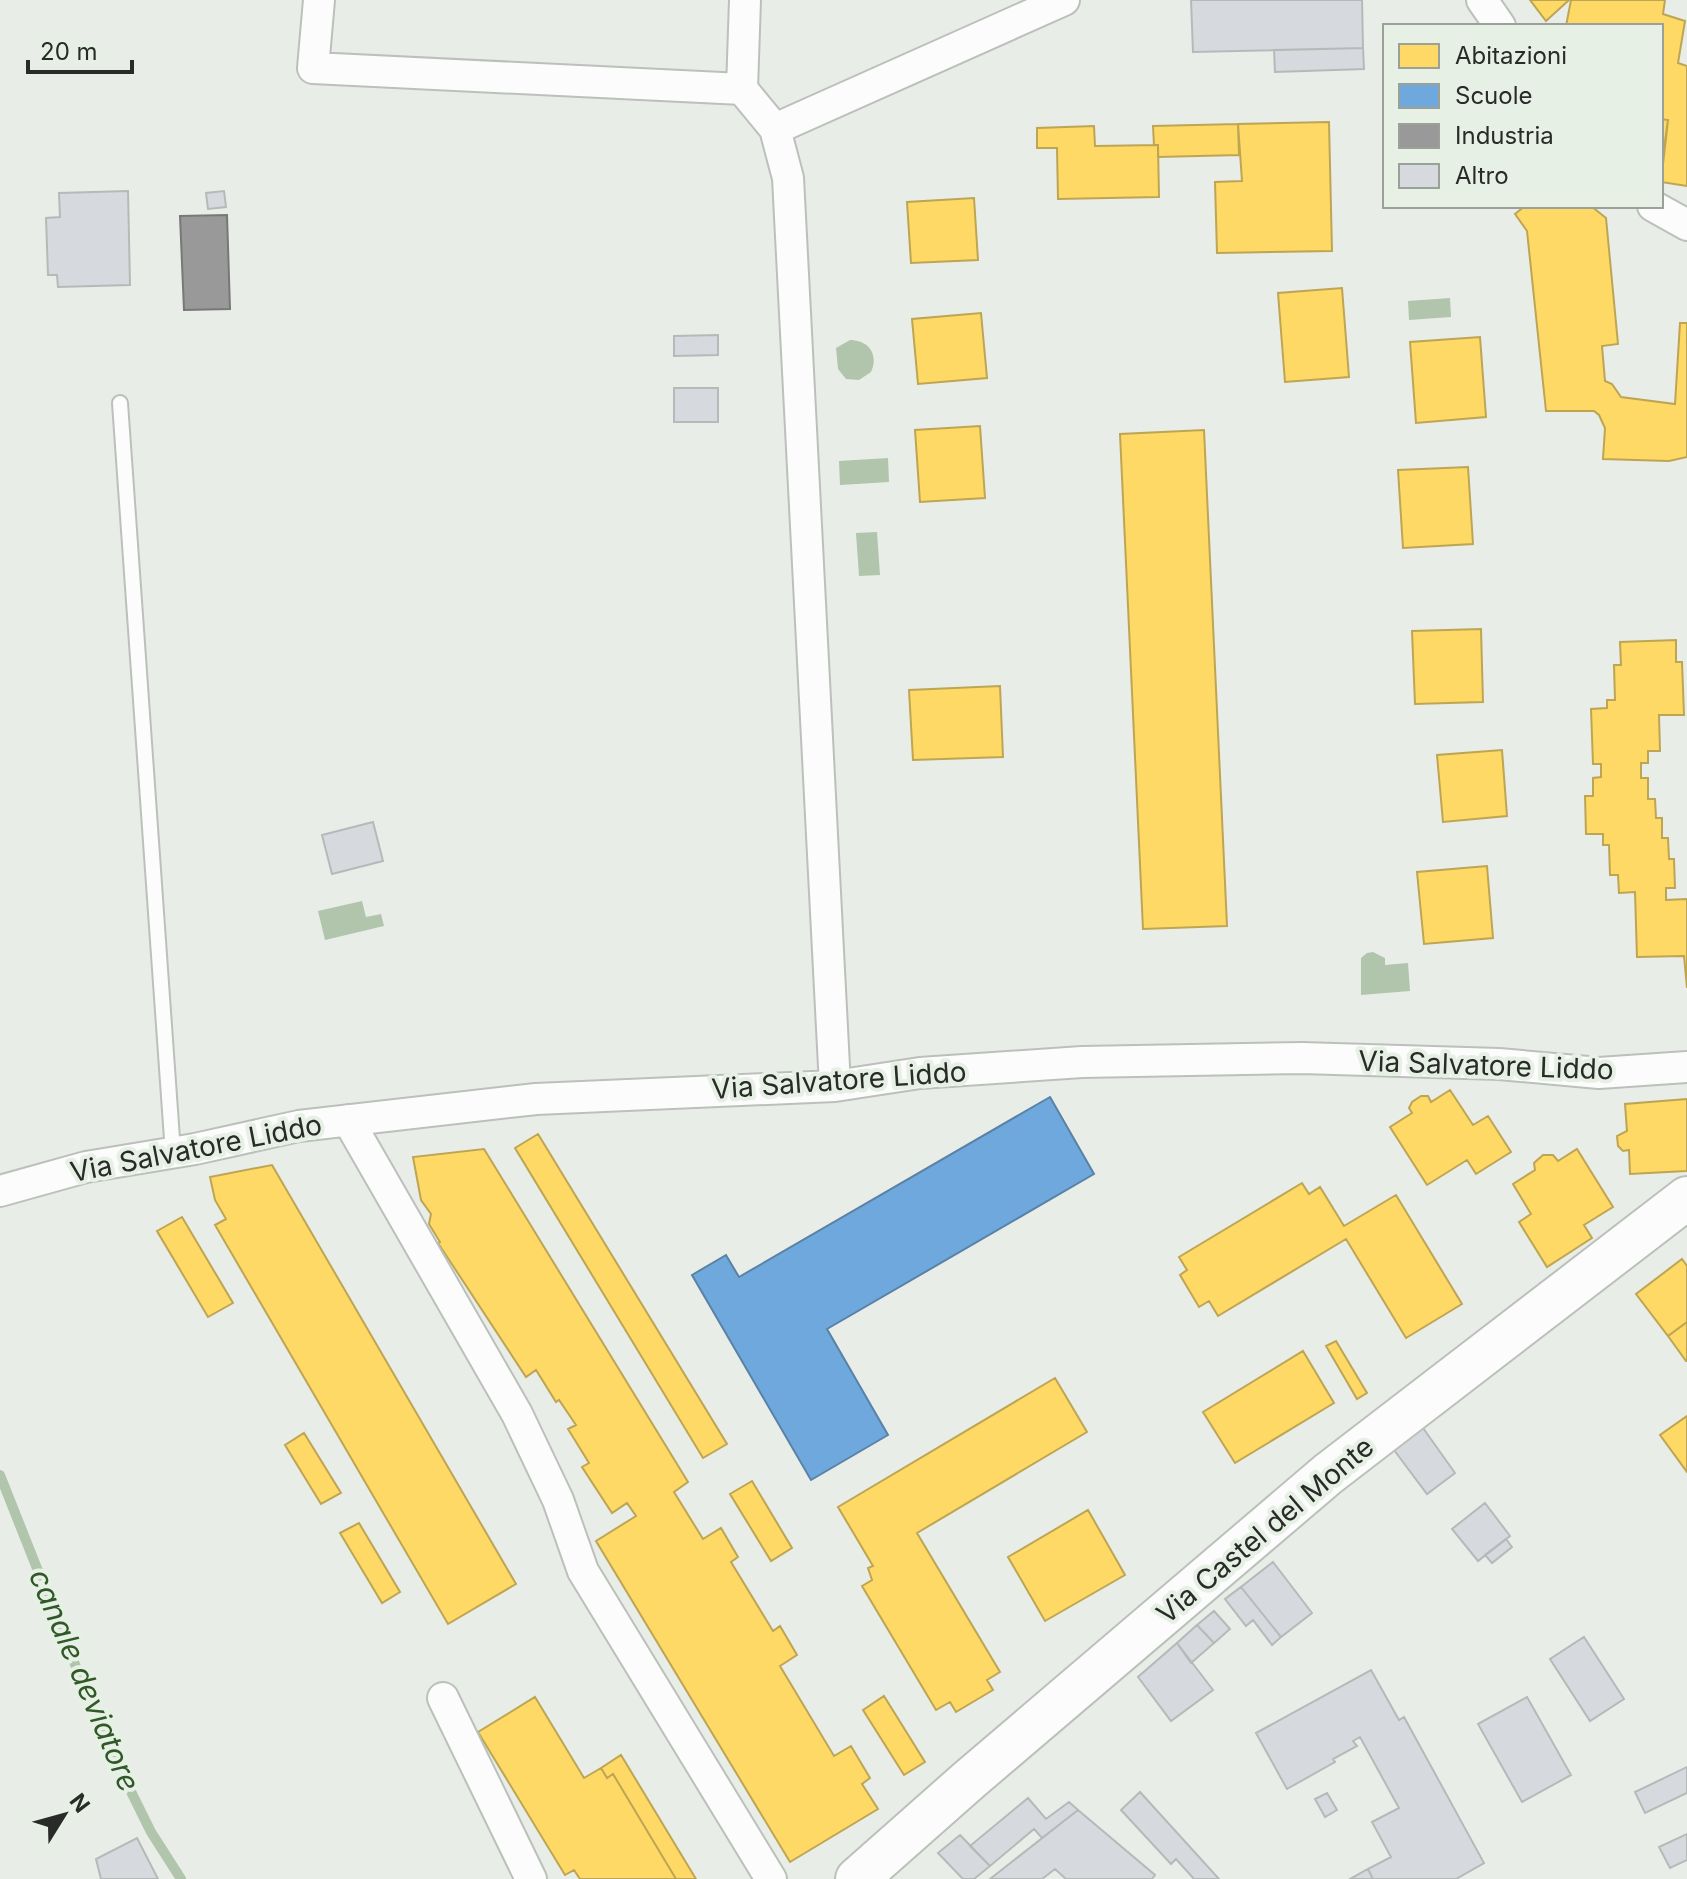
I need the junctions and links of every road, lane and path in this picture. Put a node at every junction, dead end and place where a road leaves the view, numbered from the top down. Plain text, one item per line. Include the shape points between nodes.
1 (319, 0) edge
2 (745, 0) edge
3 (1064, 0) edge
4 (1482, 0) edge
5 (1499, 24) edge
6 (742, 89) junction
7 (775, 129) junction
8 (1657, 208) edge
9 (1687, 225) edge
10 (120, 403) dead end
11 (1687, 1067) edge
12 (835, 1086) junction
13 (348, 1120) junction
14 (173, 1153) junction
15 (0, 1191) edge
16 (1687, 1198) edge
17 (443, 1698) dead end
18 (531, 1879) edge
19 (771, 1879) edge
20 (857, 1879) edge

1 - 6 street via 313,68
2 - 6 street
3 - 7 street
4 - 5 street
6 - 7 street
7 - 12 street via 788,178
8 - 9 street
10 - 14 lane
11 - 12 street, Via Salvatore Liddo via 1599,1073 1302,1058 1097,1062 920,1073
12 - 13 street, Via Salvatore Liddo via 536,1099
13 - 14 street, Via Salvatore Liddo
13 - 19 street via 517,1414 558,1500 583,1571
14 - 15 street, Via Salvatore Liddo via 86,1167
16 - 20 main road, Via Castel del Monte via 1328,1474
17 - 18 street

